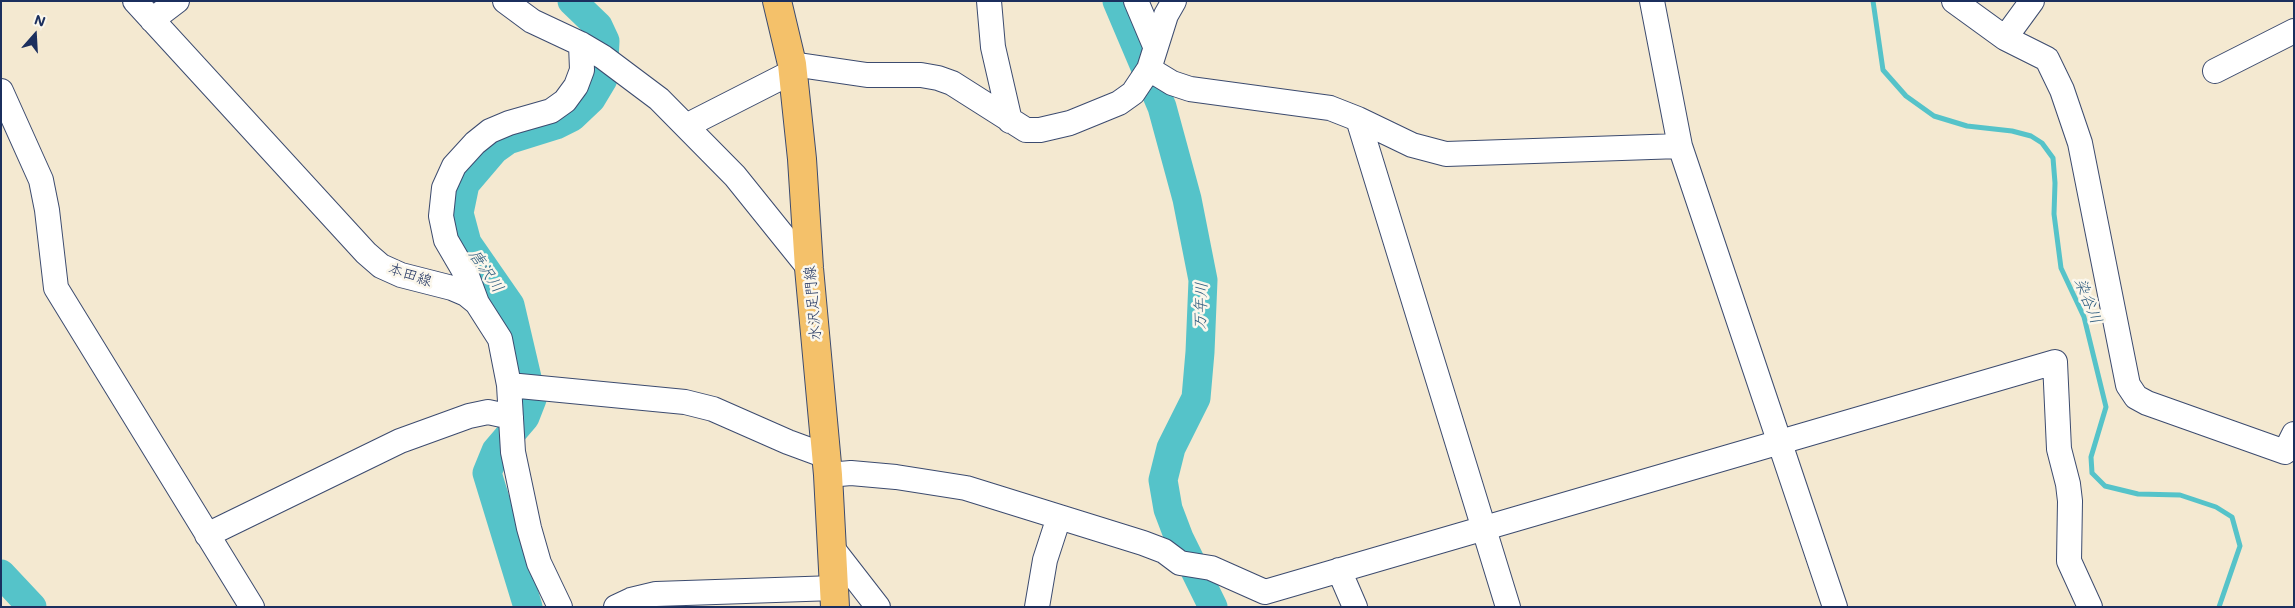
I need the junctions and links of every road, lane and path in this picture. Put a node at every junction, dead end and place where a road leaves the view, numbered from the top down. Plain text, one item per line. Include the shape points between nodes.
1 (135, 1) edge
2 (176, 1) edge
3 (505, 1) edge
4 (777, 1) edge
5 (989, 1) edge
6 (1136, 1) edge
7 (1174, 1) edge
8 (1652, 1) edge
9 (1954, 1) edge
10 (2032, 1) edge
11 (152, 20) junction
12 (2294, 32) edge
13 (2005, 38) junction
14 (1155, 46) junction
15 (590, 49) junction
16 (792, 68) junction
17 (1149, 69) junction
18 (2215, 71) dead end
19 (1, 91) edge
20 (1358, 119) junction
21 (1010, 121) junction
22 (686, 126) junction
23 (1680, 146) junction
24 (809, 268) junction
25 (477, 303) junction
26 (521, 386) junction
27 (511, 417) junction
28 (2294, 434) edge
29 (1781, 442) junction
30 (827, 465) junction
31 (1059, 517) junction
32 (1483, 527) junction
33 (207, 535) junction
34 (833, 549) junction
35 (1339, 570) junction
36 (835, 597) edge
37 (252, 607) edge
38 (560, 607) edge
39 (616, 607) edge
40 (878, 607) edge
41 (1037, 607) edge
42 (1354, 607) edge
43 (1508, 607) edge
44 (1835, 607) edge
45 (2090, 607) edge

1 - 11 street, 本田線
2 - 11 street
3 - 15 street via 532,21
4 - 16 main road, 水沢足門線
5 - 21 street via 992,40
6 - 14 street
7 - 14 street
8 - 23 street
9 - 13 street
10 - 13 street
11 - 25 street, 本田線 via 366,253 381,266 401,275 452,288
12 - 18 street
13 - 28 street via 2047,59 2062,90 2080,143 2128,385 2136,397 2147,404 2286,452
14 - 17 street
15 - 22 street via 659,99
15 - 25 street via 576,86 565,101 551,111 490,131 454,166 444,188 441,216 446,240 467,276
16 - 21 street via 938,78 952,83
16 - 22 street
16 - 24 main road, 水沢足門線
17 - 20 street via 1190,89 1330,108
17 - 21 street via 1133,93 1119,103 1070,123 1026,130
19 - 33 street via 41,180 56,288
20 - 23 street via 1412,145 1446,154
20 - 32 street
22 - 24 street via 735,176
23 - 29 street
24 - 30 main road, 水沢足門線
25 - 26 street, 本田線 via 500,339
26 - 27 street, 本田線
26 - 30 street via 685,402 713,409 788,442
27 - 33 street via 488,412 469,416 400,441
27 - 38 street, 本田線 via 513,452 529,528 539,563
29 - 32 street
29 - 44 street
29 - 45 street via 2055,362 2059,449 2070,501 2070,561
30 - 31 street via 851,473 966,488
30 - 34 main road, 水沢足門線
31 - 35 street via 1143,543 1164,551 1180,563 1210,568 1265,592
31 - 41 street via 1045,560
32 - 35 street
32 - 43 street
33 - 37 street
34 - 36 main road, 水沢足門線
34 - 40 street
35 - 42 street
36 - 39 street via 656,594

